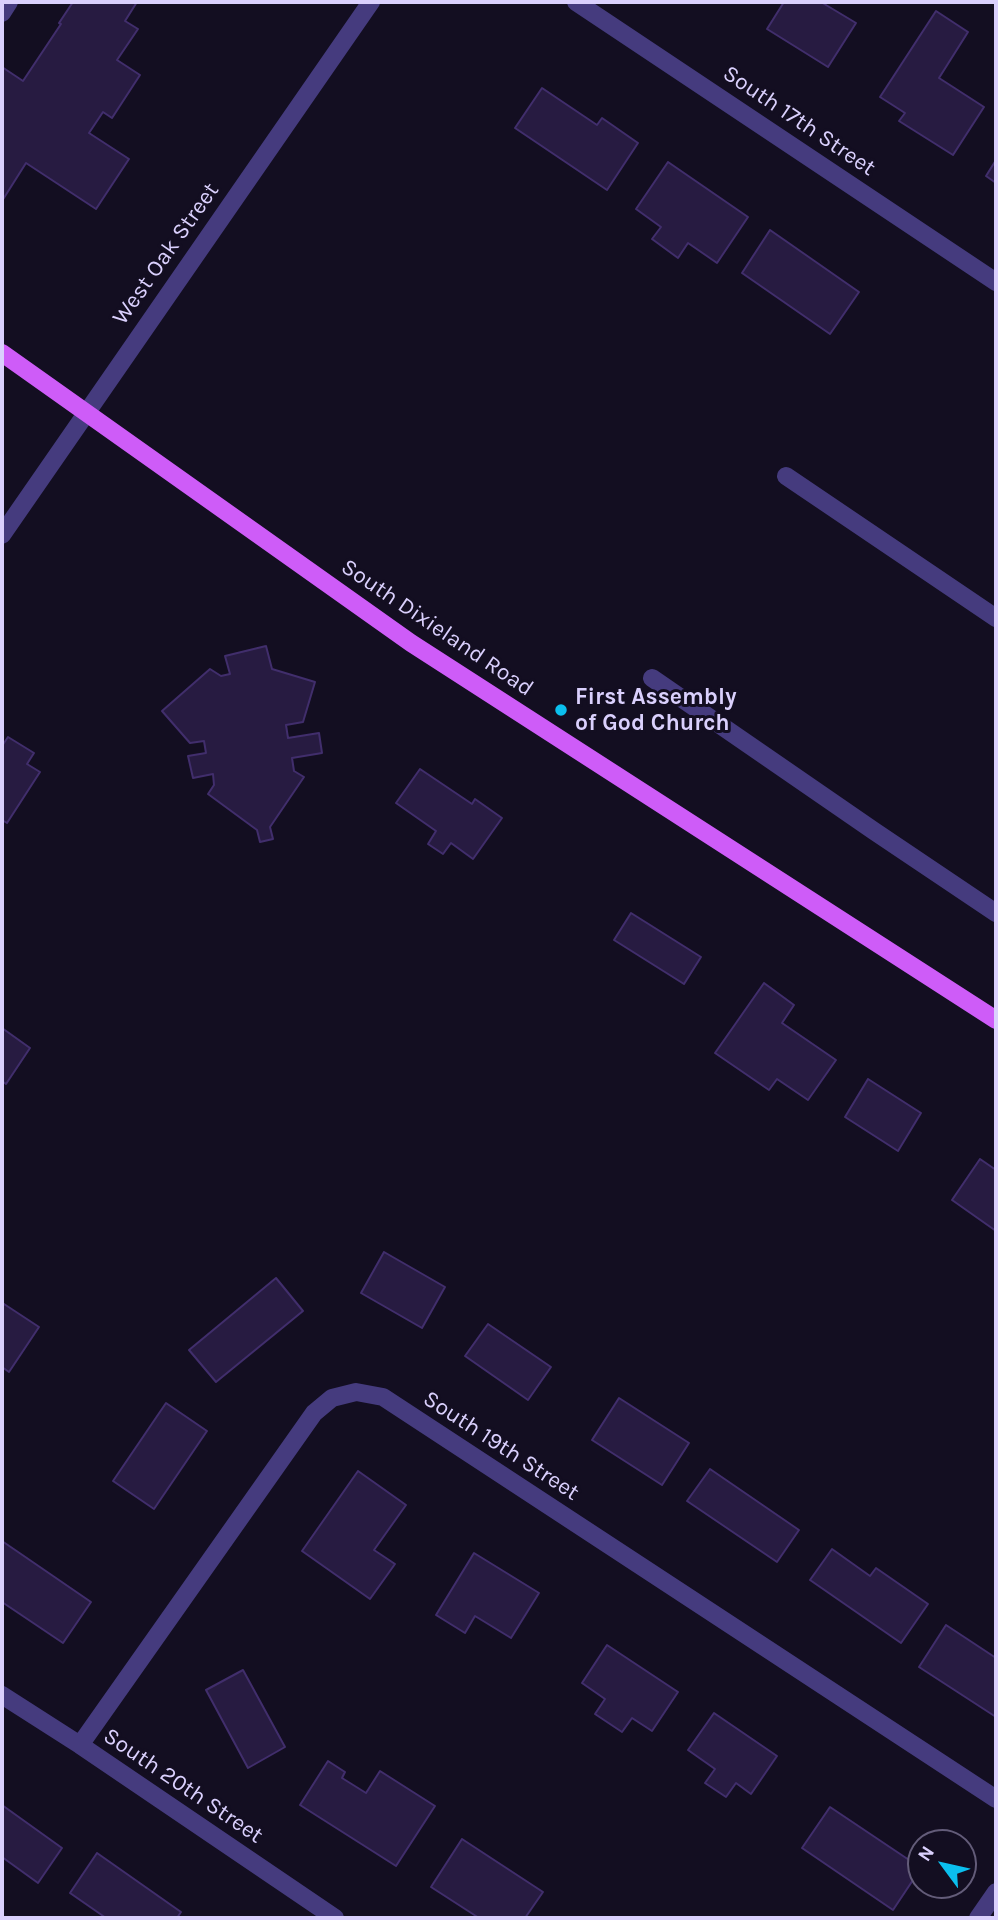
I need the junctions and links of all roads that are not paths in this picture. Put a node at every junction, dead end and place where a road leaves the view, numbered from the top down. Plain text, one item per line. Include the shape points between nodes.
1 (9, 2) edge
2 (371, 2) edge
3 (576, 2) edge
4 (2, 13) edge
5 (996, 282) edge
6 (2, 353) edge
7 (86, 413) junction
8 (786, 476) dead end
9 (2, 535) edge
10 (996, 618) edge
11 (652, 678) dead end
12 (996, 913) edge
13 (996, 1020) edge
14 (2, 1695) edge
15 (80, 1745) junction
16 (996, 1799) edge
17 (996, 1892) edge
18 (335, 1918) edge
19 (978, 1918) edge

1 - 4 street
2 - 7 street, West Oak Street
3 - 5 street, South 17th Street
6 - 7 main road, South Dixieland Road
7 - 9 street, West Oak Street
7 - 13 main road, South Dixieland Road via 411,643
8 - 10 street
11 - 12 street
14 - 15 street, South 20th Street
15 - 16 street, South 19th Street via 314,1413 332,1398 356,1392 383,1397
15 - 18 street, South 20th Street
17 - 19 street

